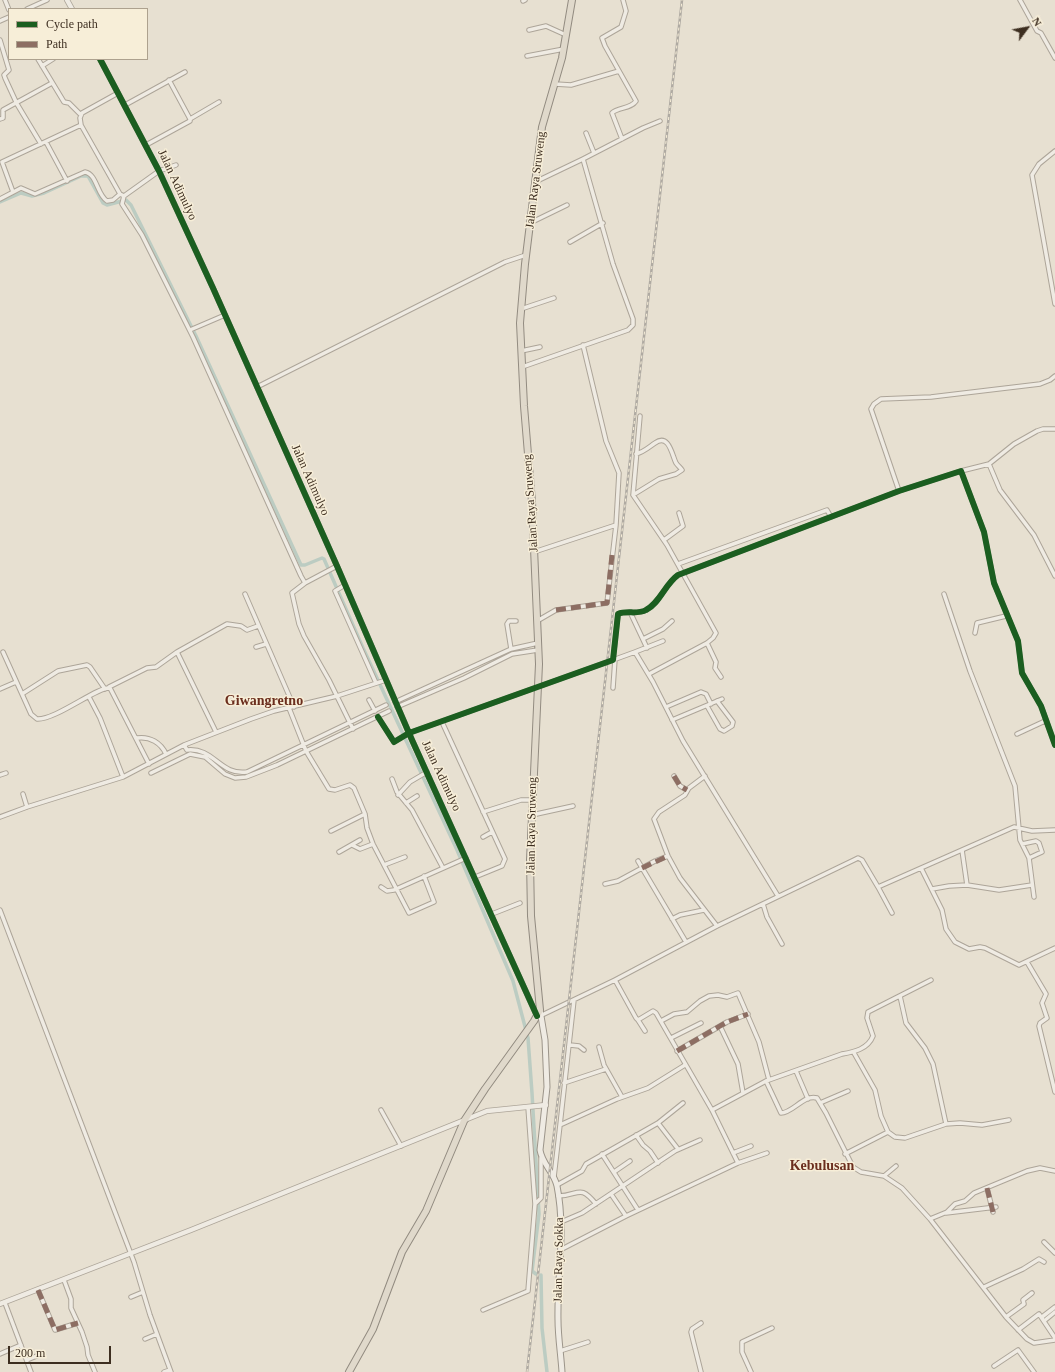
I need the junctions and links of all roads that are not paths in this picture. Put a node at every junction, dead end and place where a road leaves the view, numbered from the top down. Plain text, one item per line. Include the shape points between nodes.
1 (47, 0) edge
2 (572, 0) edge
3 (623, 0) edge
4 (1020, 0) edge
5 (29, 8) edge
6 (529, 30) dead end
7 (566, 35) junction
8 (0, 40) edge
9 (564, 49) junction
10 (527, 56) dead end
11 (1055, 58) edge
12 (39, 60) edge
13 (51, 60) edge
14 (101, 60) edge
15 (42, 66) junction
16 (619, 71) junction
17 (185, 72) dead end
18 (169, 80) junction
19 (52, 83) junction
20 (555, 84) junction
21 (118, 93) junction
22 (219, 102) dead end
23 (17, 104) junction
24 (125, 105) junction
25 (81, 115) junction
26 (0, 119) edge
27 (190, 119) junction
28 (660, 121) dead end
29 (81, 125) junction
30 (586, 133) dead end
31 (622, 139) junction
32 (43, 143) junction
33 (146, 145) junction
34 (1055, 151) edge
35 (594, 153) junction
36 (583, 159) junction
37 (1, 162) edge
38 (176, 165) dead end
39 (159, 171) junction
40 (66, 181) junction
41 (535, 182) junction
42 (13, 192) junction
43 (122, 198) junction
44 (0, 199) edge
45 (566, 205) dead end
46 (530, 223) junction
47 (603, 223) junction
48 (570, 242) dead end
49 (526, 255) junction
50 (554, 298) dead end
51 (1055, 304) edge
52 (521, 309) junction
53 (224, 315) junction
54 (190, 330) junction
55 (583, 345) junction
56 (540, 347) dead end
57 (521, 351) junction
58 (522, 367) junction
59 (1055, 376) edge
60 (256, 387) junction
61 (640, 416) dead end
62 (1055, 429) edge
63 (636, 454) junction
64 (989, 464) junction
65 (961, 472) junction
66 (899, 491) junction
67 (633, 495) junction
68 (679, 512) dead end
69 (831, 517) junction
70 (616, 525) junction
71 (664, 540) junction
72 (742, 541) junction
73 (730, 545) junction
74 (745, 549) junction
75 (534, 552) junction
76 (734, 554) junction
77 (678, 564) junction
78 (337, 566) junction
79 (682, 573) junction
80 (1055, 576) edge
81 (306, 582) junction
82 (345, 585) junction
83 (245, 594) dead end
84 (944, 594) dead end
85 (631, 614) junction
86 (1006, 616) junction
87 (516, 621) dead end
88 (537, 621) junction
89 (672, 621) dead end
90 (258, 626) junction
91 (975, 633) dead end
92 (643, 639) junction
93 (663, 641) dead end
94 (707, 643) junction
95 (266, 644) junction
96 (538, 646) junction
97 (256, 647) dead end
98 (647, 648) junction
99 (511, 649) junction
100 (3, 652) dead end
101 (177, 652) junction
102 (635, 652) junction
103 (614, 660) junction
104 (462, 673) junction
105 (649, 674) junction
106 (721, 677) dead end
107 (464, 678) junction
108 (381, 681) junction
109 (16, 682) junction
110 (538, 686) junction
111 (107, 688) junction
112 (613, 688) dead end
113 (0, 689) edge
114 (22, 694) junction
115 (337, 696) junction
116 (89, 697) junction
117 (722, 698) dead end
118 (369, 700) dead end
119 (717, 701) junction
120 (396, 704) junction
121 (712, 704) junction
122 (386, 705) dead end
123 (706, 706) junction
124 (294, 707) junction
125 (666, 707) junction
126 (289, 708) junction
127 (375, 711) junction
128 (389, 711) dead end
129 (378, 717) junction
130 (672, 720) junction
131 (1045, 721) junction
132 (442, 722) junction
133 (350, 723) junction
134 (353, 729) junction
135 (216, 732) junction
136 (408, 734) junction
137 (1016, 734) dead end
138 (137, 738) junction
139 (184, 745) junction
140 (303, 745) junction
141 (1055, 745) edge
142 (306, 751) junction
143 (187, 752) junction
144 (205, 752) junction
145 (166, 754) junction
146 (205, 757) junction
147 (274, 760) junction
148 (149, 764) junction
149 (277, 765) junction
150 (224, 768) junction
151 (221, 772) junction
152 (6, 773) dead end
153 (151, 773) dead end
154 (242, 773) junction
155 (425, 773) junction
156 (0, 775) edge
157 (674, 776) dead end
158 (705, 776) junction
159 (123, 777) junction
160 (242, 778) junction
161 (392, 779) dead end
162 (687, 790) junction
163 (23, 794) dead end
164 (398, 794) junction
165 (417, 796) dead end
166 (532, 800) junction
167 (406, 803) junction
168 (573, 806) dead end
169 (27, 807) junction
170 (483, 812) junction
171 (364, 814) junction
172 (532, 815) junction
173 (0, 817) edge
174 (1019, 828) junction
175 (1055, 830) edge
176 (331, 831) dead end
177 (492, 832) junction
178 (483, 837) dead end
179 (360, 840) dead end
180 (373, 844) junction
181 (1022, 844) junction
182 (352, 845) junction
183 (962, 850) junction
184 (339, 852) dead end
185 (668, 856) junction
186 (405, 857) dead end
187 (465, 858) junction
188 (1029, 858) junction
189 (638, 861) dead end
190 (384, 865) junction
191 (443, 868) junction
192 (642, 868) junction
193 (921, 868) junction
194 (424, 876) junction
195 (475, 876) junction
196 (605, 884) dead end
197 (967, 885) junction
198 (1032, 885) junction
199 (381, 887) dead end
200 (878, 887) junction
201 (396, 889) junction
202 (932, 889) junction
203 (778, 896) junction
204 (1034, 897) dead end
205 (520, 903) dead end
206 (763, 904) junction
207 (0, 910) edge
208 (704, 910) junction
209 (892, 913) dead end
210 (492, 914) junction
211 (672, 919) junction
212 (717, 926) junction
213 (686, 942) junction
214 (782, 944) dead end
215 (1055, 948) edge
216 (1027, 962) junction
217 (615, 980) junction
218 (932, 980) dead end
219 (900, 996) junction
220 (574, 1000) junction
221 (540, 1014) junction
222 (748, 1014) junction
223 (638, 1020) junction
224 (661, 1021) junction
225 (701, 1023) dead end
226 (720, 1026) junction
227 (645, 1031) dead end
228 (671, 1038) junction
229 (570, 1045) junction
230 (599, 1046) dead end
231 (584, 1050) dead end
232 (677, 1050) junction
233 (854, 1053) junction
234 (685, 1065) junction
235 (606, 1069) junction
236 (796, 1071) junction
237 (768, 1081) junction
238 (564, 1083) junction
239 (848, 1091) dead end
240 (1055, 1092) edge
241 (743, 1093) junction
242 (622, 1097) junction
243 (808, 1099) junction
244 (683, 1103) dead end
245 (820, 1103) junction
246 (546, 1105) junction
247 (532, 1106) junction
248 (381, 1110) dead end
249 (712, 1110) junction
250 (1009, 1120) dead end
251 (464, 1121) junction
252 (658, 1123) junction
253 (946, 1124) junction
254 (560, 1125) junction
255 (888, 1132) junction
256 (636, 1135) junction
257 (700, 1140) dead end
258 (400, 1146) junction
259 (751, 1146) dead end
260 (678, 1149) junction
261 (734, 1152) junction
262 (767, 1153) dead end
263 (602, 1154) junction
264 (845, 1154) junction
265 (541, 1158) junction
266 (630, 1161) dead end
267 (738, 1163) junction
268 (658, 1164) junction
269 (896, 1166) dead end
270 (1055, 1171) edge
271 (614, 1172) junction
272 (884, 1176) junction
273 (554, 1178) junction
274 (557, 1184) junction
275 (623, 1186) junction
276 (986, 1188) junction
277 (612, 1194) junction
278 (558, 1196) junction
279 (537, 1202) junction
280 (596, 1204) junction
281 (638, 1210) junction
282 (944, 1213) junction
283 (626, 1216) junction
284 (930, 1219) junction
285 (561, 1222) junction
286 (1044, 1242) dead end
287 (562, 1249) junction
288 (130, 1253) junction
289 (1055, 1253) edge
290 (1044, 1262) dead end
291 (64, 1280) junction
292 (984, 1287) junction
293 (38, 1290) junction
294 (143, 1292) junction
295 (1032, 1293) dead end
296 (131, 1297) dead end
297 (2, 1303) edge
298 (1055, 1307) edge
299 (483, 1310) dead end
300 (1055, 1312) edge
301 (1006, 1317) junction
302 (1043, 1319) junction
303 (78, 1323) junction
304 (701, 1323) dead end
305 (772, 1328) dead end
306 (1018, 1330) junction
307 (157, 1334) junction
308 (145, 1339) dead end
309 (1055, 1339) edge
310 (588, 1342) dead end
311 (21, 1345) junction
312 (560, 1351) junction
313 (0, 1354) edge
314 (39, 1356) dead end
315 (27, 1360) junction
316 (994, 1366) dead end
317 (170, 1371) edge
318 (31, 1372) edge
319 (95, 1372) edge
320 (164, 1372) edge
321 (349, 1372) edge
322 (562, 1372) edge
323 (701, 1372) edge
324 (751, 1372) edge
325 (1034, 1372) edge

1 - 5 street
2 - 7 highway, Jalan Raya Sruweng
3 - 16 street via 626,11 621,27 602,38
4 - 11 street
6 - 7 street via 546,26
7 - 9 highway, Jalan Raya Sruweng
8 - 23 street via 9,70 4,77
9 - 10 street
9 - 20 highway, Jalan Raya Sruweng
12 - 15 street
13 - 15 street
14 - 21 street, Jalan Adimulyo
15 - 19 street
16 - 20 street via 572,85
16 - 31 street via 636,101 612,113
17 - 18 street
18 - 24 street
18 - 27 street
19 - 23 street
19 - 25 street via 65,103 69,103
20 - 41 highway, Jalan Raya Sruweng via 542,127
21 - 24 street, Jalan Adimulyo
21 - 25 street
22 - 27 street
23 - 26 street via 3,110 3,118
23 - 32 street
24 - 33 street, Jalan Adimulyo
25 - 29 street
27 - 33 street
28 - 31 street
29 - 32 street
29 - 43 street
30 - 35 street
31 - 35 street
32 - 37 street
32 - 40 street
33 - 39 street, Jalan Adimulyo
34 - 51 street via 1039,164 1032,175
35 - 36 street
36 - 41 street
36 - 47 street
37 - 42 street
38 - 39 street
39 - 43 street
39 - 53 street, Jalan Adimulyo
40 - 42 street via 35,194 21,188
40 - 43 street via 88,173 92,176 101,196 107,201
41 - 46 highway, Jalan Raya Sruweng
42 - 44 street
43 - 54 street
45 - 46 street
46 - 49 highway, Jalan Raya Sruweng
47 - 48 street
47 - 55 street via 633,325 628,330
49 - 52 highway, Jalan Raya Sruweng
49 - 60 street via 505,262
50 - 52 street
52 - 57 highway, Jalan Raya Sruweng
53 - 54 street
53 - 60 street, Jalan Adimulyo
54 - 81 street
55 - 58 street
55 - 70 street via 606,441 619,473
56 - 57 street
57 - 58 highway, Jalan Raya Sruweng
58 - 75 highway, Jalan Raya Sruweng
59 - 66 street via 1040,384 931,397 881,399 874,404 871,409
60 - 78 street, Jalan Adimulyo
61 - 63 street
62 - 64 street via 1043,429 1026,436
63 - 67 street
63 - 67 street via 658,441 663,441 671,447 682,471 659,479
64 - 65 street
64 - 80 street via 1000,490 1034,535
65 - 66 street
65 - 86 street via 984,532 994,583
66 - 69 street
67 - 71 street
68 - 71 street via 683,526
69 - 72 street via 826,510
69 - 74 street
70 - 75 street
70 - 88 street via 607,603 556,610
71 - 77 street
72 - 73 street
72 - 74 street
73 - 76 street
73 - 77 street
74 - 76 street
75 - 88 highway, Jalan Raya Sruweng
76 - 79 street
77 - 79 street
78 - 81 street
78 - 82 street, Jalan Adimulyo
79 - 85 street via 673,578 650,608
79 - 94 street via 715,628 716,635
81 - 115 street via 292,594 299,624
82 - 108 street, Jalan Adimulyo
82 - 108 street via 337,588 350,627
83 - 90 street
84 - 174 street via 970,671 1015,786
85 - 92 street
85 - 103 street via 621,613 617,616
86 - 91 street via 977,623
86 - 131 street via 1018,641 1022,673 1041,706
87 - 99 street via 509,621 507,624
88 - 96 highway, Jalan Raya Sruweng
89 - 92 street via 661,631
90 - 95 street
90 - 101 street via 247,630 241,626 227,624
92 - 98 street
93 - 98 street
94 - 105 street
94 - 106 street via 716,660 715,668
95 - 97 street
95 - 124 street
96 - 99 street
96 - 107 street via 512,654
96 - 110 highway, Jalan Raya Sruweng
98 - 102 street
99 - 104 street
100 - 109 street
101 - 111 street via 156,667 147,668
101 - 135 street
102 - 103 street
102 - 105 street
103 - 110 street
103 - 112 street
104 - 107 street
104 - 120 street
105 - 125 street
107 - 120 street
108 - 115 street
108 - 120 street, Jalan Adimulyo
109 - 113 street
109 - 114 street
110 - 132 street
110 - 166 highway, Jalan Raya Sruweng
111 - 114 street via 86,665 58,672
111 - 116 street
111 - 138 street via 114,693
114 - 116 street via 33,717 40,720
115 - 124 street
115 - 133 street
116 - 159 street
117 - 119 street
118 - 127 street
119 - 121 street
119 - 123 street via 733,722 724,732
120 - 136 street, Jalan Adimulyo
121 - 123 street
121 - 125 street via 706,694 701,692
122 - 127 street
123 - 130 street
124 - 126 street
125 - 130 street
126 - 135 street
126 - 140 street
127 - 133 street
128 - 129 street
129 - 134 street
129 - 136 street via 394,742
130 - 158 street
131 - 137 street
131 - 141 street
132 - 136 street
132 - 170 street
133 - 134 street
133 - 140 street
134 - 142 street
135 - 139 street
136 - 155 street, Jalan Adimulyo
138 - 145 street via 159,743
138 - 148 street
139 - 143 street
139 - 145 street
140 - 142 street
140 - 147 street
142 - 149 street
142 - 171 street via 330,790 352,785
143 - 144 street
143 - 146 street
143 - 153 street
144 - 146 street
144 - 150 street
145 - 148 street
146 - 151 street
147 - 149 street
147 - 154 street
148 - 159 street
149 - 160 street
150 - 151 street
150 - 154 street
151 - 160 street
152 - 156 street
154 - 160 street
155 - 164 street via 410,782
155 - 187 street, Jalan Adimulyo
157 - 162 street via 680,786
158 - 162 street
158 - 203 street
159 - 169 street
161 - 164 street
162 - 185 street via 685,795 657,814 654,819
163 - 169 street
164 - 167 street
165 - 167 street
166 - 170 street via 522,800
166 - 172 highway, Jalan Raya Sruweng
167 - 191 street via 416,816
168 - 172 street
169 - 173 street
170 - 177 street
171 - 176 street
171 - 180 street
172 - 221 highway, Jalan Raya Sruweng via 531,903
174 - 175 street via 1032,831
174 - 181 street
174 - 183 street via 1011,828
177 - 178 street
177 - 195 street via 505,863 494,870
179 - 182 street
180 - 182 street via 360,850
180 - 190 street
181 - 188 street
181 - 188 street via 1036,841 1039,843 1042,852
182 - 184 street
183 - 193 street
183 - 197 street
185 - 192 street
185 - 208 street via 680,878
186 - 190 street
187 - 191 street
187 - 195 street, Jalan Adimulyo
188 - 198 street
189 - 192 street
190 - 201 street
191 - 194 street
192 - 196 street via 618,881
192 - 211 street
193 - 200 street
193 - 202 street
194 - 201 street
194 - 201 street via 434,899 433,903 409,912
195 - 210 street, Jalan Adimulyo
197 - 198 street via 1001,890
197 - 202 street
198 - 204 street
199 - 201 street via 388,891
200 - 203 street via 864,862 858,858
200 - 209 street
202 - 216 street via 942,910 946,929 955,942 969,949 985,948 1013,963
203 - 206 street
205 - 210 street
206 - 212 street
206 - 214 street
207 - 288 street
208 - 211 street
208 - 212 street
210 - 221 street, Jalan Adimulyo
211 - 213 street
212 - 213 street
213 - 217 street
215 - 216 street
216 - 240 street via 1046,994 1042,1003 1047,1018 1039,1026
217 - 220 street
217 - 223 street
218 - 219 street
219 - 233 street via 868,1012 867,1018 873,1036
219 - 253 street via 906,1023 925,1048 933,1064
220 - 221 street
220 - 229 street
221 - 246 main road via 547,1063
221 - 251 highway
222 - 224 street via 739,994 736,993 727,997 712,995 687,1012 674,1014
222 - 226 street
222 - 237 street via 759,1042
223 - 224 street via 653,1011
223 - 227 street
224 - 228 street
225 - 228 street
226 - 232 street
226 - 241 street via 740,1068
228 - 232 street
229 - 231 street via 579,1046
229 - 238 street
230 - 235 street
232 - 234 street
233 - 236 street via 842,1054
233 - 255 street via 875,1090
234 - 242 street via 648,1088
234 - 249 street
235 - 238 street
235 - 242 street
236 - 237 street
236 - 243 street
237 - 241 street
237 - 243 street via 781,1113
238 - 254 street
239 - 245 street
241 - 249 street
242 - 254 street
243 - 245 street via 815,1098
244 - 252 street
245 - 264 street
246 - 247 street
246 - 265 main road via 540,1145
247 - 251 street via 493,1110
247 - 279 street
248 - 258 street
249 - 261 street
250 - 253 street via 990,1125
251 - 258 street
251 - 321 highway via 426,1211 402,1252 373,1329
252 - 256 street
252 - 260 street
253 - 255 street via 905,1138 895,1137
254 - 273 street
255 - 264 street
256 - 263 street
256 - 268 street via 650,1150
257 - 260 street
258 - 288 street
259 - 261 street
260 - 268 street
261 - 267 street
262 - 267 street
263 - 271 street
263 - 274 street via 586,1164 582,1171
264 - 272 street via 856,1171
265 - 273 main road, Jalan Raya Sokka
265 - 279 street
266 - 271 street
267 - 281 street
268 - 275 street
269 - 272 street
270 - 276 street via 1037,1168
271 - 275 street
272 - 284 street via 902,1188
273 - 274 main road, Jalan Raya Sokka
274 - 278 main road, Jalan Raya Sokka
275 - 277 street
275 - 281 street
276 - 282 street
276 - 282 street via 994,1209
277 - 280 street
277 - 283 street
278 - 280 street via 580,1192 588,1195
278 - 285 main road, Jalan Raya Sokka
279 - 299 street via 528,1291
280 - 285 street via 576,1217
281 - 283 street
282 - 284 street
283 - 287 street
284 - 292 street
285 - 287 main road, Jalan Raya Sokka
286 - 289 street
287 - 312 main road, Jalan Raya Sokka via 558,1320
288 - 291 street
288 - 294 street
290 - 292 street via 1039,1259
291 - 293 street
291 - 303 street via 71,1299 71,1308
292 - 301 street
293 - 297 street
293 - 303 street via 55,1330
294 - 296 street
294 - 307 street
295 - 301 street via 1023,1300 1024,1304
297 - 311 street
298 - 302 street
300 - 302 street
301 - 306 street
302 - 306 street via 1038,1315
302 - 309 street
303 - 319 street
304 - 323 street via 691,1332
305 - 324 street via 742,1342 742,1352
306 - 309 street via 1032,1342
307 - 308 street
307 - 317 street
310 - 312 street
311 - 313 street
311 - 315 street
312 - 322 main road, Jalan Raya Sokka
314 - 315 street
315 - 318 street
316 - 325 street via 1018,1350
317 - 320 street

